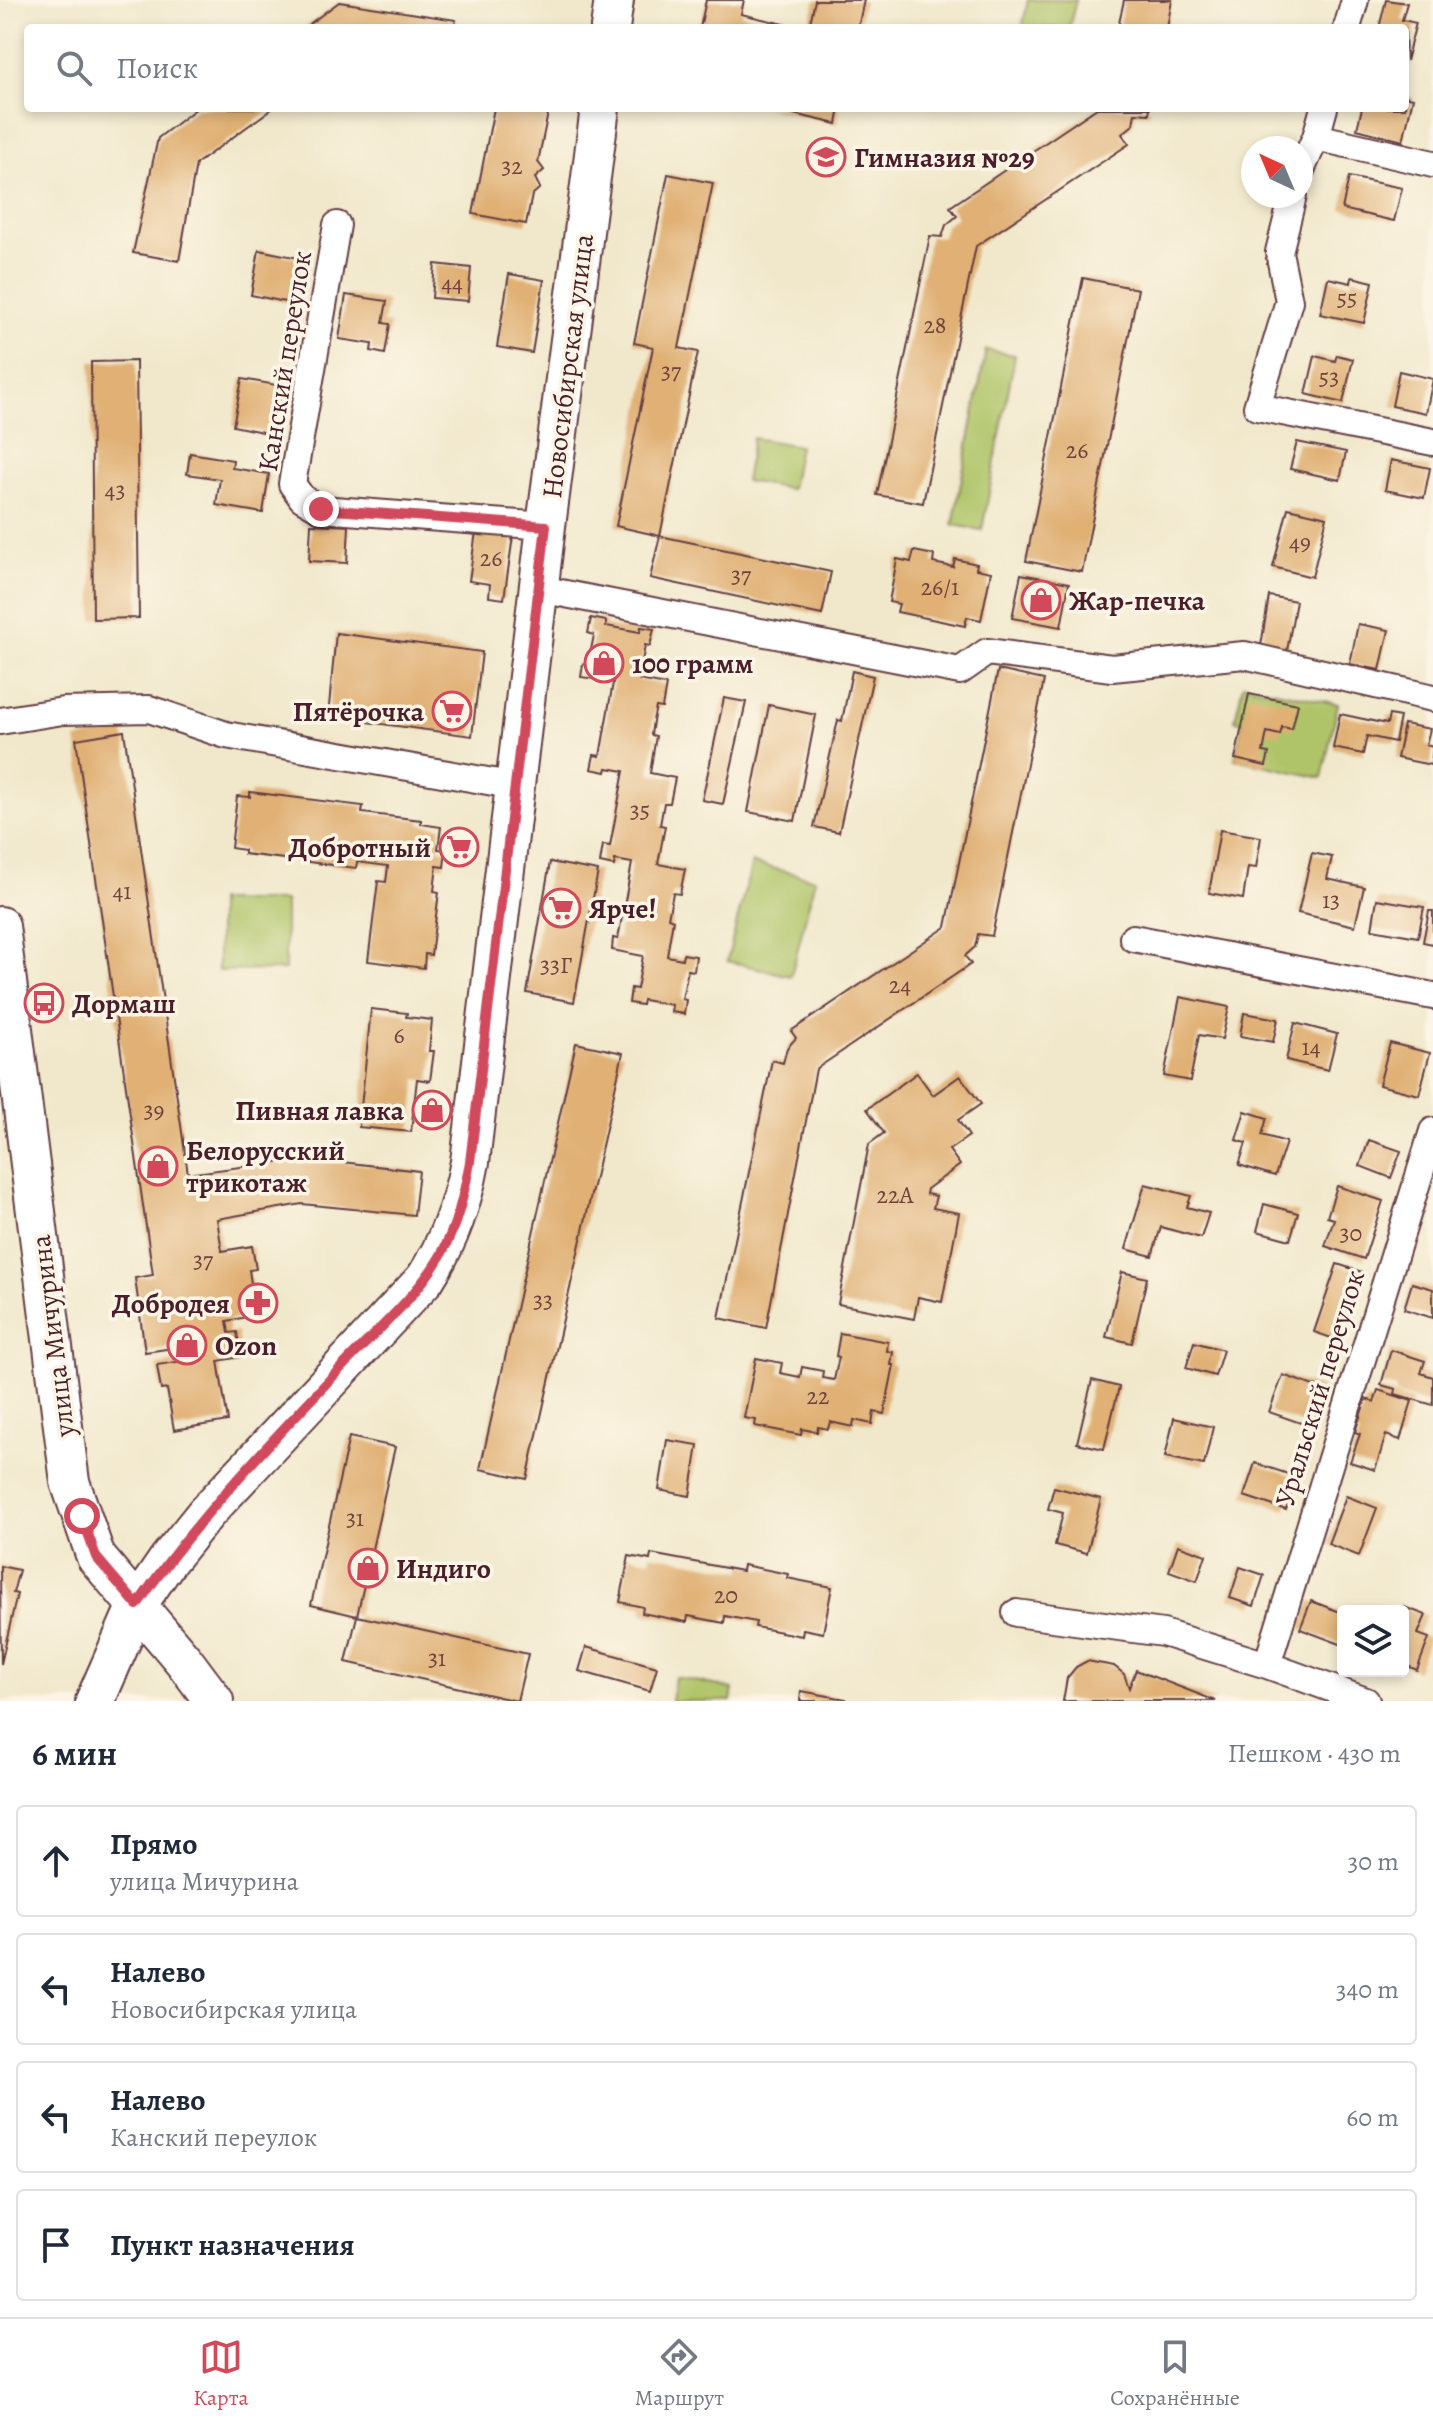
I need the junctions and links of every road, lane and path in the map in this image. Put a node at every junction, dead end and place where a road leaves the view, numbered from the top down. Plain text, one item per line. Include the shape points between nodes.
1 (614, 0) edge
2 (1355, 0) edge
3 (611, 24) edge
4 (1348, 24) edge
5 (599, 112) edge
6 (1323, 112) edge
7 (1316, 137) junction
8 (1313, 144) edge
9 (1433, 164) edge
10 (1290, 208) edge
11 (337, 225) dead end
12 (1433, 442) edge
13 (546, 526) junction
14 (540, 589) junction
15 (1433, 698) edge
16 (0, 721) edge
17 (516, 786) junction
18 (0, 926) edge
19 (1133, 938) dead end
20 (1433, 996) edge
21 (1433, 1131) edge
22 (137, 1605) junction
23 (1016, 1613) dead end
24 (1267, 1665) junction
25 (95, 1701) edge
26 (214, 1701) edge
27 (1366, 1701) edge

1 - 3 street
2 - 4 street
5 - 13 street, Новосибирская улица
6 - 7 street
7 - 8 street
7 - 9 street
10 - 12 street via 1279,252 1289,301 1257,407
11 - 13 street, Канский переулок via 292,484 302,498 321,509
13 - 14 street, Новосибирская улица
14 - 15 street via 960,671 987,652 1112,668 1244,655
14 - 17 street, Новосибирская улица
16 - 17 street via 63,711 149,709 226,735
17 - 22 street, Новосибирская улица via 470,1162 454,1227 425,1279 206,1513
18 - 22 street, улица Мичурина via 70,1482 96,1557
19 - 20 street
21 - 24 street, Уральский переулок
22 - 25 street, Новосибирская улица
22 - 26 street, улица Мичурина
23 - 24 street via 1163,1633
24 - 27 street

